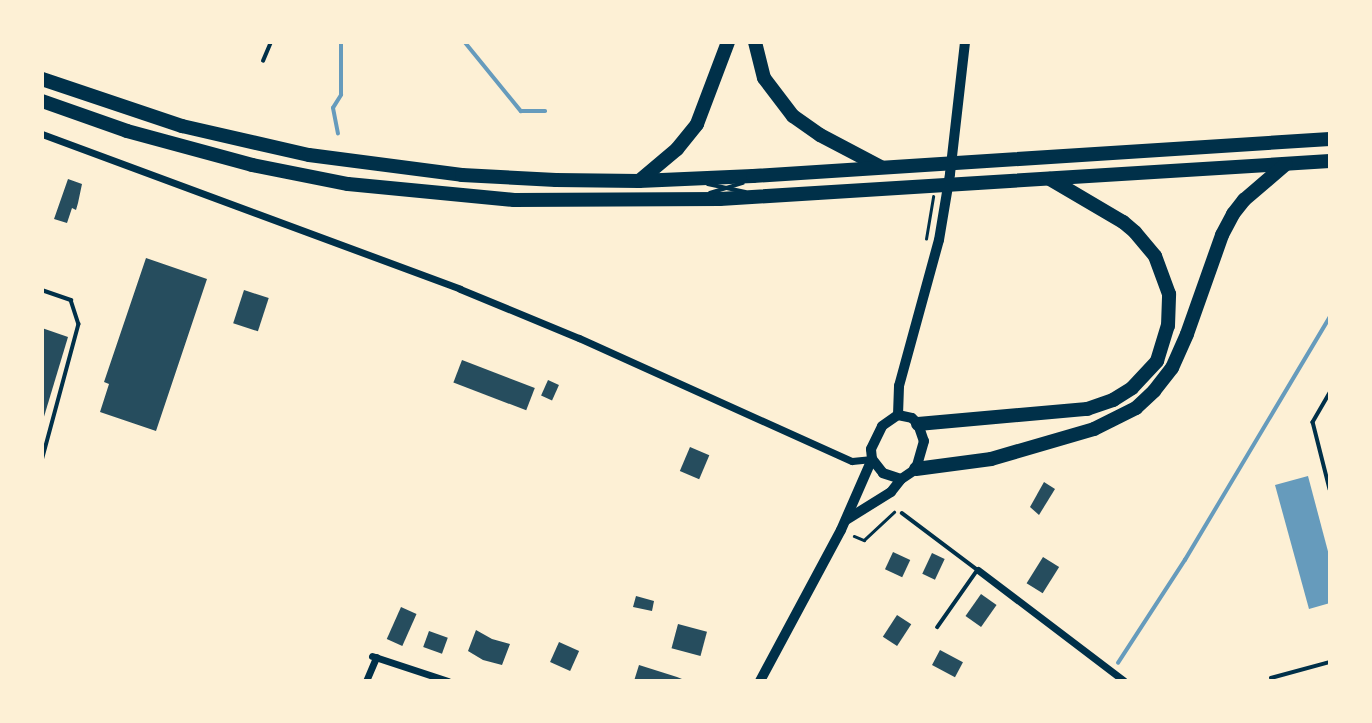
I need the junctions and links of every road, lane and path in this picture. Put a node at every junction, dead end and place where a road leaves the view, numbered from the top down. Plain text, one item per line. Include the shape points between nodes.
1 (271, 42) edge
2 (728, 42) edge
3 (755, 42) edge
4 (965, 42) edge
5 (263, 61) dead end
6 (42, 79) edge
7 (42, 101) edge
8 (42, 134) edge
9 (1330, 139) edge
10 (1330, 161) edge
11 (1286, 164) junction
12 (882, 167) junction
13 (768, 175) junction
14 (1049, 179) junction
15 (685, 180) junction
16 (639, 181) junction
17 (727, 188) junction
18 (769, 197) junction
19 (685, 201) junction
20 (42, 290) edge
21 (1330, 393) edge
22 (898, 415) junction
23 (918, 424) junction
24 (872, 459) junction
25 (42, 461) edge
26 (916, 469) junction
27 (901, 479) junction
28 (1330, 489) edge
29 (902, 513) joint
30 (846, 520) junction
31 (854, 536) dead end
32 (978, 570) junction
33 (938, 627) dead end
34 (1330, 662) edge
35 (1271, 678) dead end
36 (366, 681) edge
37 (448, 681) edge
38 (760, 681) edge
39 (1124, 681) edge

1 - 5 lane
2 - 16 highway via 697,124 677,149
3 - 12 highway via 764,78 793,116
4 - 22 main road via 939,240 899,386
6 - 16 highway via 182,126 309,155 462,176
7 - 19 highway via 127,131 252,165 348,184 514,200
8 - 24 street via 460,289 852,461
9 - 12 highway
10 - 11 highway
11 - 14 highway
11 - 26 highway via 1233,214 1171,368 1136,408 1094,429 990,459
12 - 13 highway
13 - 15 highway
13 - 17 lane
14 - 18 highway
14 - 23 highway via 1123,222 1155,256 1166,281 1170,310 1166,340 1157,361 1132,388 1087,409
15 - 16 highway
15 - 17 lane
17 - 18 lane
17 - 19 lane
18 - 19 highway
20 - 25 lane via 71,300 79,324
21 - 28 lane via 1313,422
22 - 23 main road
22 - 24 main road via 881,426 871,449
23 - 26 main road via 924,441
24 - 27 main road via 883,474
24 - 30 main road
26 - 27 main road
27 - 30 main road via 891,492
29 - 31 path via 894,512 864,540
29 - 32 lane
30 - 38 main road
32 - 33 lane
32 - 39 street
34 - 35 lane
36 - 37 street via 374,657

